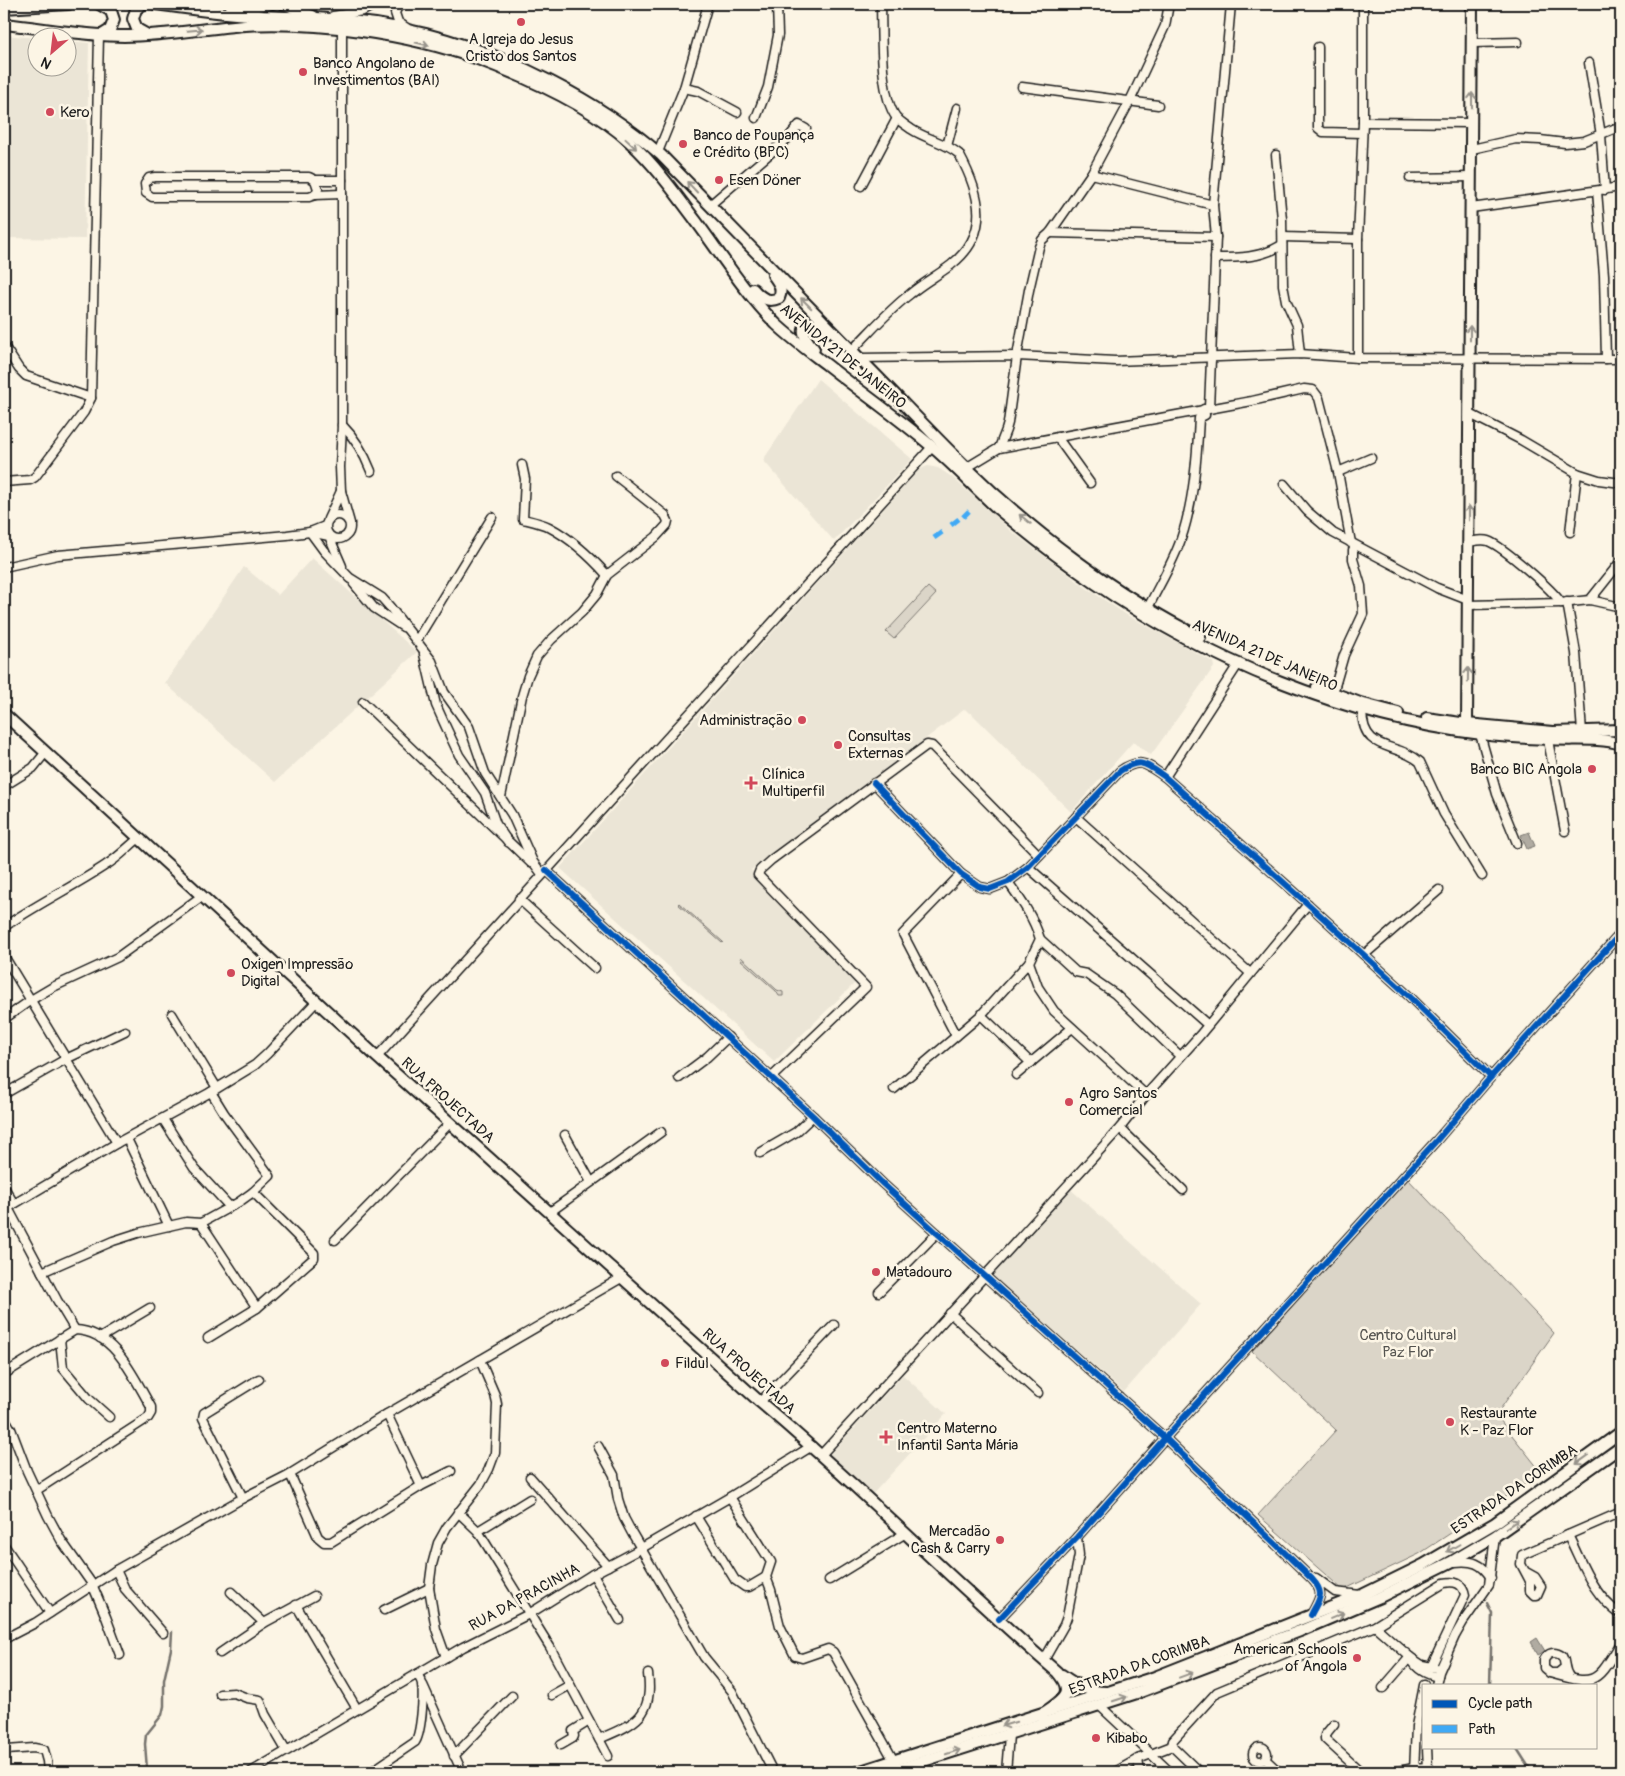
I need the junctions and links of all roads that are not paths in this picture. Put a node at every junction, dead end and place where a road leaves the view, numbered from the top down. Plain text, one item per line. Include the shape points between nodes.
1 (55, 4) edge
2 (68, 4) edge
3 (99, 4) edge
4 (143, 4) edge
5 (155, 4) edge
6 (270, 4) edge
7 (284, 4) edge
8 (376, 4) edge
9 (399, 4) edge
10 (708, 4) edge
11 (777, 4) edge
12 (881, 4) edge
13 (1168, 4) edge
14 (1231, 4) edge
15 (1363, 4) edge
16 (1472, 4) edge
17 (4, 8) edge
18 (203, 10) junction
19 (319, 18) junction
20 (4, 24) edge
21 (342, 29) junction
22 (146, 34) junction
23 (425, 34) junction
24 (100, 35) junction
25 (1518, 42) dead end
26 (1472, 43) junction
27 (1318, 47) dead end
28 (1589, 63) dead end
29 (1022, 87) dead end
30 (684, 88) junction
31 (1130, 101) junction
32 (1158, 104) dead end
33 (956, 108) dead end
34 (737, 112) dead end
35 (756, 118) dead end
36 (897, 118) junction
37 (1362, 122) junction
38 (1471, 124) junction
39 (1621, 126) edge
40 (806, 129) dead end
41 (1362, 133) junction
42 (1601, 134) junction
43 (947, 146) junction
44 (1472, 149) junction
45 (658, 152) junction
46 (1276, 155) dead end
47 (1091, 174) junction
48 (1471, 177) junction
49 (1410, 178) dead end
50 (315, 180) junction
51 (342, 180) junction
52 (861, 186) dead end
53 (1621, 187) edge
54 (1601, 191) junction
55 (342, 194) junction
56 (315, 195) junction
57 (1213, 205) junction
58 (1471, 208) junction
59 (713, 209) junction
60 (701, 228) junction
61 (1050, 233) junction
62 (1216, 237) junction
63 (1358, 239) junction
64 (1283, 241) junction
65 (1215, 258) junction
66 (4, 346) edge
67 (856, 354) junction
68 (1300, 354) junction
69 (1017, 356) junction
70 (1211, 357) junction
71 (1358, 358) junction
72 (1470, 358) junction
73 (1606, 359) junction
74 (1621, 359) edge
75 (91, 398) junction
76 (1206, 409) junction
77 (1470, 414) junction
78 (921, 422) junction
79 (342, 425) junction
80 (908, 428) junction
81 (1057, 437) junction
82 (932, 446) junction
83 (998, 448) junction
84 (1371, 458) dead end
85 (522, 465) dead end
86 (966, 468) junction
87 (371, 471) dead end
88 (1338, 472) junction
89 (1577, 473) junction
90 (616, 476) dead end
91 (4, 482) edge
92 (1090, 482) dead end
93 (1621, 483) edge
94 (1284, 484) dead end
95 (341, 492) junction
96 (492, 517) dead end
97 (326, 523) junction
98 (350, 523) junction
99 (310, 532) junction
100 (1570, 532) dead end
101 (329, 536) junction
102 (1469, 542) junction
103 (1353, 545) junction
104 (1621, 561) edge
105 (4, 567) edge
106 (607, 575) junction
107 (350, 578) junction
108 (1590, 600) junction
109 (1468, 602) junction
110 (1564, 602) junction
111 (1621, 607) edge
112 (1148, 608) junction
113 (416, 640) junction
114 (1239, 663) junction
115 (1333, 693) junction
116 (363, 702) dead end
117 (1362, 711) junction
118 (4, 714) edge
119 (1467, 724) junction
120 (1621, 730) edge
121 (1582, 732) junction
122 (1480, 734) junction
123 (1548, 740) junction
124 (1621, 744) edge
125 (46, 752) junction
126 (1164, 777) junction
127 (874, 783) junction
128 (4, 786) edge
129 (501, 797) junction
130 (1076, 817) junction
131 (1566, 831) dead end
132 (139, 838) junction
133 (508, 842) junction
134 (1517, 843) dead end
135 (1039, 855) junction
136 (1028, 867) junction
137 (544, 872) junction
138 (961, 874) junction
139 (1482, 876) dead end
140 (1008, 882) junction
141 (1439, 890) dead end
142 (202, 896) junction
143 (519, 900) junction
144 (1308, 904) junction
145 (4, 926) edge
146 (1621, 933) edge
147 (1040, 939) junction
148 (1364, 955) junction
149 (4, 956) edge
150 (1029, 962) junction
151 (595, 968) dead end
152 (1250, 973) junction
153 (31, 1000) junction
154 (317, 1001) junction
155 (172, 1014) dead end
156 (981, 1015) junction
157 (4, 1019) edge
158 (1208, 1025) junction
159 (1072, 1028) junction
160 (125, 1031) dead end
161 (956, 1036) junction
162 (728, 1038) junction
163 (1180, 1056) junction
164 (377, 1057) junction
165 (66, 1059) junction
166 (1031, 1063) junction
167 (1016, 1076) dead end
168 (772, 1077) junction
169 (1492, 1077) junction
170 (679, 1078) dead end
171 (894, 1089) dead end
172 (214, 1090) junction
173 (4, 1094) edge
174 (1146, 1095) junction
175 (813, 1116) junction
176 (164, 1119) junction
177 (450, 1123) junction
178 (1120, 1128) junction
179 (661, 1132) dead end
180 (565, 1135) dead end
181 (127, 1139) junction
182 (117, 1143) junction
183 (760, 1153) dead end
184 (591, 1182) junction
185 (4, 1187) edge
186 (1183, 1190) dead end
187 (253, 1192) junction
188 (230, 1206) junction
189 (8, 1207) edge
190 (550, 1212) junction
191 (202, 1222) junction
192 (169, 1226) junction
193 (936, 1233) junction
194 (335, 1240) dead end
195 (42, 1272) junction
196 (984, 1275) junction
197 (623, 1278) junction
198 (879, 1292) dead end
199 (150, 1308) dead end
200 (257, 1308) junction
201 (950, 1313) junction
202 (834, 1325) dead end
203 (75, 1330) junction
204 (100, 1338) junction
205 (208, 1338) dead end
206 (60, 1339) junction
207 (480, 1360) junction
208 (4, 1374) edge
209 (260, 1379) dead end
210 (1038, 1393) dead end
211 (760, 1402) junction
212 (387, 1414) junction
213 (109, 1416) dead end
214 (4, 1417) edge
215 (1621, 1432) edge
216 (1165, 1438) junction
217 (598, 1446) dead end
218 (812, 1446) junction
219 (1621, 1447) edge
220 (821, 1455) junction
221 (451, 1471) dead end
222 (290, 1474) junction
223 (530, 1476) dead end
224 (421, 1486) junction
225 (36, 1490) junction
226 (730, 1497) junction
227 (243, 1498) junction
228 (530, 1499) dead end
229 (458, 1512) junction
230 (1621, 1512) edge
231 (696, 1516) junction
232 (478, 1531) junction
233 (904, 1534) junction
234 (1568, 1535) junction
235 (1495, 1536) junction
236 (1077, 1537) junction
237 (4, 1545) edge
238 (640, 1549) junction
239 (1451, 1562) junction
240 (608, 1566) junction
241 (116, 1570) junction
242 (1526, 1572) dead end
243 (1306, 1573) junction
244 (593, 1574) junction
245 (766, 1577) junction
246 (1491, 1578) junction
247 (829, 1580) dead end
248 (92, 1584) junction
249 (429, 1588) junction
250 (231, 1592) dead end
251 (1362, 1595) junction
252 (314, 1596) dead end
253 (296, 1606) junction
254 (384, 1610) dead end
255 (50, 1613) junction
256 (529, 1614) junction
257 (1310, 1615) junction
258 (1621, 1615) edge
259 (999, 1619) junction
260 (620, 1620) dead end
261 (264, 1623) junction
262 (1375, 1626) junction
263 (163, 1633) dead end
264 (4, 1639) edge
265 (1621, 1643) edge
266 (220, 1653) dead end
267 (120, 1655) dead end
268 (446, 1657) junction
269 (1410, 1657) junction
270 (1044, 1660) junction
271 (1431, 1667) junction
272 (1564, 1668) junction
273 (1440, 1669) junction
274 (1057, 1672) junction
275 (1550, 1673) junction
276 (417, 1674) junction
277 (648, 1674) dead end
278 (1427, 1674) junction
279 (1570, 1678) junction
280 (1437, 1681) edge
281 (422, 1684) junction
282 (1424, 1684) edge
283 (570, 1685) junction
284 (1382, 1688) dead end
285 (1112, 1692) junction
286 (220, 1694) dead end
287 (552, 1695) dead end
288 (1422, 1695) edge
289 (512, 1696) dead end
290 (1100, 1706) junction
291 (357, 1709) junction
292 (1041, 1715) junction
293 (589, 1721) junction
294 (1334, 1724) dead end
295 (1009, 1735) junction
296 (599, 1739) junction
297 (561, 1744) dead end
298 (4, 1746) edge
299 (1172, 1746) junction
300 (1428, 1748) edge
301 (286, 1750) junction
302 (1151, 1755) junction
303 (454, 1756) junction
304 (608, 1756) dead end
305 (1138, 1759) junction
306 (1265, 1759) dead end
307 (894, 1761) junction
308 (914, 1769) edge
309 (1414, 1770) edge
310 (1428, 1770) edge
311 (48, 1772) edge
312 (251, 1772) edge
313 (371, 1772) edge
314 (462, 1772) edge
315 (773, 1772) edge
316 (858, 1772) edge
317 (890, 1772) edge
318 (1006, 1772) edge
319 (1115, 1772) edge
320 (1140, 1772) edge
321 (1170, 1772) edge
322 (1199, 1772) edge
323 (1279, 1772) edge
324 (1361, 1772) edge
325 (1394, 1772) edge

1 - 2 main road
1 - 17 main road
3 - 24 main road via 111,11 114,20 110,30
4 - 22 main road via 136,8 132,19 137,29
5 - 18 main road, AVENIDA 21 DE JANEIRO
6 - 18 street via 236,10
7 - 19 main road
8 - 19 street via 363,12
9 - 23 street via 395,13 398,22 405,28
10 - 30 street
11 - 35 street via 775,52 768,87
12 - 36 street via 884,70 890,106
13 - 31 street via 1166,26
14 - 57 street
15 - 37 street
16 - 26 main road
18 - 19 main road, AVENIDA 21 DE JANEIRO
19 - 23 main road, AVENIDA 21 DE JANEIRO
20 - 24 main road, AVENIDA 21 DE JANEIRO
22 -> 21 main road, AVENIDA 21 DE JANEIRO via 251,25
21 - 51 street
21 -> 60 main road, AVENIDA 21 DE JANEIRO via 380,34 468,56 575,104 632,144
22 - 24 main road, AVENIDA 21 DE JANEIRO
23 - 45 main road, AVENIDA 21 DE JANEIRO via 500,59 548,81 585,100
24 - 75 street
25 - 26 street
38 -> 26 main road
27 - 41 street via 1318,128 1323,132
28 - 42 street
29 - 31 street
30 - 34 street via 698,91
30 - 45 street
31 - 32 street
31 - 47 street
33 - 43 street
36 - 43 street via 914,131
36 - 52 street
37 - 38 street
37 - 41 street
38 - 44 main road
39 - 42 street
40 - 59 street via 799,125
41 - 63 street
42 - 44 street via 1584,141 1566,143 1516,139
42 - 54 street
43 - 67 street via 959,154 978,200 978,226 962,254 908,295
44 - 48 main road
59 -> 45 main road, AVENIDA 21 DE JANEIRO
46 - 64 street
47 - 57 street
47 - 61 street
48 - 49 street
48 - 58 main road
50 - 51 street
50 - 56 street via 318,186
50 - 56 street via 309,177 155,177 146,181 144,187 149,196 155,197 289,198
51 - 55 street
53 - 54 street
54 - 58 street
54 - 73 street
55 - 56 street
55 - 79 street
57 - 62 street
72 -> 58 main road
59 - 60 main road via 776,279 780,285 779,298 772,301 759,295
67 -> 59 main road, AVENIDA 21 DE JANEIRO
60 - 80 main road, AVENIDA 21 DE JANEIRO via 779,326
61 - 62 street
61 - 69 street via 1039,247
62 - 65 street
63 - 64 street
63 - 71 street
64 - 65 street via 1270,252
64 - 68 street via 1283,285 1297,326
65 - 70 street
66 - 75 street via 26,376
67 - 69 street
67 - 78 main road, AVENIDA 21 DE JANEIRO
68 - 70 street
68 - 71 street
69 - 70 street via 1115,361
69 - 83 street via 1008,423
70 - 76 street
71 - 72 street
72 - 73 street
72 - 77 main road
73 - 74 street
75 - 91 street via 36,477
76 - 81 street
76 - 88 street via 1304,389 1313,390 1319,398
76 - 112 street via 1199,418 1194,481 1185,526
77 - 89 street
102 -> 77 main road
78 - 80 main road via 824,328 814,324 806,327 803,331 806,341 819,356
78 - 86 main road, AVENIDA 21 DE JANEIRO
79 - 87 street via 360,447
79 - 95 street
80 - 82 main road, AVENIDA 21 DE JANEIRO
81 - 83 street
81 - 92 street
82 - 114 main road, AVENIDA 21 DE JANEIRO via 999,509 1098,585 1192,641
82 - 137 street
83 - 86 street
84 - 88 street
85 - 106 street via 525,479 523,518 548,526 570,539
112 -> 86 main road, AVENIDA 21 DE JANEIRO via 1055,544
88 - 103 street
89 - 93 street
89 - 100 street
90 - 106 street via 668,520 656,537
94 - 103 street via 1307,511
95 - 97 street
95 - 98 street
96 - 113 street
97 - 98 street via 330,517 338,515
97 - 99 street
97 - 101 street
98 - 101 street via 344,538
99 - 101 street
99 - 105 street via 58,555
99 - 107 street
101 - 107 street via 338,560
102 - 109 main road
102 - 110 street via 1485,540 1498,546
103 - 109 street
103 - 115 street via 1363,614 1347,649
104 - 108 street
106 - 129 street via 582,612 537,656 522,696
107 - 113 street via 374,608
107 - 113 street via 382,598
108 - 110 street
108 - 111 street
109 - 110 street
119 -> 109 main road
110 - 121 street via 1576,653
112 - 115 main road, AVENIDA 21 DE JANEIRO via 1260,666
113 - 129 street via 432,661 448,699 465,720 485,773
113 - 133 street via 426,662 436,705 451,738 484,793 496,824
114 - 117 main road, AVENIDA 21 DE JANEIRO
114 - 126 street
115 - 119 main road, AVENIDA 21 DE JANEIRO via 1405,715
116 - 133 street
117 - 122 main road, AVENIDA 21 DE JANEIRO
117 - 139 street via 1365,730 1375,740 1420,762 1444,814
118 - 125 main road, RUA PROJECTADA
119 - 121 main road, AVENIDA 21 DE JANEIRO
120 - 121 main road, AVENIDA 21 DE JANEIRO
122 - 123 main road, AVENIDA 21 DE JANEIRO
122 - 134 street via 1497,794
123 - 124 main road, AVENIDA 21 DE JANEIRO via 1598,740
123 - 131 street
125 - 128 street via 33,768
125 - 132 main road, RUA PROJECTADA
126 - 130 street via 1145,764 1128,765
126 - 144 street
127 - 135 street via 930,745
127 - 138 street
127 - 168 street via 771,860 758,874 866,987
129 - 137 street via 532,862
130 - 135 street
130 - 152 street
132 - 142 main road, RUA PROJECTADA
132 - 145 street via 107,865
133 - 137 street
135 - 136 street
136 - 140 street
136 - 158 street
137 - 143 street
137 - 162 street
138 - 140 street via 980,887 990,888
138 - 161 street via 903,934
140 - 147 street via 1026,907
141 - 148 street
142 - 153 street via 118,957
142 - 154 main road, RUA PROJECTADA
143 - 151 street
143 - 164 street
144 - 148 street
144 - 152 street
146 - 169 street
147 - 150 street
147 - 163 street via 1076,972 1086,974 1115,994
148 - 169 street
149 - 153 street
150 - 156 street
150 - 159 street via 1038,987 1054,1012
152 - 158 street
153 - 157 street
153 - 165 street
154 - 164 main road, RUA PROJECTADA
154 - 172 street via 261,1060
155 - 172 street
156 - 161 street
156 - 166 street
158 - 163 street
159 - 166 street
159 - 174 street
160 - 165 street
161 - 171 street
162 - 168 street
162 - 170 street
163 - 174 street
164 - 177 main road, RUA PROJECTADA
165 - 173 street
165 - 182 street
166 - 167 street
168 - 175 street
169 - 216 street
172 - 176 street
172 - 187 street via 224,1113 270,1176
174 - 178 street
175 - 183 street via 796,1132
175 - 193 street
176 - 181 street
176 - 188 street via 194,1168
177 - 190 main road, RUA PROJECTADA
177 - 194 street
178 - 186 street
178 - 196 street
179 - 184 street
180 - 184 street
181 - 182 street
181 - 192 street
182 - 189 street
184 - 190 street
185 - 189 street
187 - 188 street
187 - 200 street via 314,1253 312,1261
188 - 191 street
189 - 195 street
190 - 197 main road, RUA PROJECTADA
191 - 192 street
191 - 200 street
192 - 195 street via 113,1241
193 - 196 street
193 - 198 street
195 - 203 street
196 - 201 street
196 - 216 street
197 - 207 street
197 - 211 main road, RUA PROJECTADA
199 - 204 street
200 - 205 street
201 - 210 street
201 - 220 street
202 - 211 street
203 - 204 street
203 - 206 street
204 - 225 street via 124,1361 151,1407 151,1413
206 - 208 street
206 - 213 street via 63,1368
207 - 212 street
207 - 229 street via 497,1404 495,1453 490,1469
209 - 227 street via 204,1413 203,1418
211 - 218 main road, RUA PROJECTADA
212 - 222 street
212 - 224 street
214 - 225 street
215 -> 251 main road, ESTRADA DA CORIMBA via 1487,1528
216 - 236 street
216 - 243 street
217 - 238 street via 614,1474 624,1518
218 - 220 main road, RUA PROJECTADA
218 - 226 street, RUA DA PRACINHA
235 -> 219 main road, ESTRADA DA CORIMBA
220 - 233 main road, RUA PROJECTADA
221 - 224 street
222 - 224 street via 318,1537 324,1542 331,1542
222 - 227 street
223 - 240 street
225 - 248 street via 61,1540
226 - 231 street, RUA DA PRACINHA
226 - 245 street via 769,1558
227 - 241 street
228 - 232 street
229 - 232 street
229 - 249 street via 438,1543
230 - 234 street
231 - 238 street, RUA DA PRACINHA
231 - 245 street via 740,1585 749,1587
232 - 256 street
233 - 247 street
233 - 259 main road, RUA PROJECTADA
234 - 242 street via 1522,1555 1521,1564
234 - 258 street via 1594,1588 1608,1606
235 - 239 main road, ESTRADA DA CORIMBA
235 - 246 street
236 - 259 street
236 - 270 street via 1077,1573 1067,1617
237 - 255 street
238 - 240 street, RUA DA PRACINHA
238 - 315 street via 704,1656 732,1691
239 - 246 street via 1466,1560 1477,1563
290 -> 239 main road, ESTRADA DA CORIMBA via 1300,1631
240 - 244 street, RUA DA PRACINHA
241 - 248 street
241 - 263 street via 125,1589
243 - 251 street via 1335,1592
243 - 257 street via 1320,1592
244 - 256 street, RUA DA PRACINHA
244 - 260 street
245 - 307 street via 780,1626 795,1656 802,1658 828,1650 833,1652
246 - 273 street via 1463,1622
248 - 255 street
248 - 267 street
249 - 254 street
249 - 268 street via 436,1628
250 - 261 street
251 - 257 main road, ESTRADA DA CORIMBA
252 - 253 street
253 - 261 street
253 - 291 street
255 - 264 street
256 - 268 street, RUA DA PRACINHA
256 - 283 street
257 - 285 main road, ESTRADA DA CORIMBA
259 - 270 main road, RUA PROJECTADA
261 - 266 street
262 - 269 street
262 - 271 street via 1444,1583 1458,1583 1465,1595
262 - 299 street via 1218,1692 1176,1735
265 - 279 street via 1604,1671 1582,1682
268 - 276 street, RUA DA PRACINHA
269 - 271 street
269 - 278 street via 1416,1667
269 - 284 street
270 - 274 main road, RUA PROJECTADA
271 - 273 street
272 - 275 street via 1558,1673
272 - 275 street via 1562,1656 1549,1654 1543,1664
272 - 279 street
273 - 280 street
274 - 285 main road via 1085,1689
274 - 292 main road, RUA PROJECTADA via 1067,1688 1066,1695
275 - 279 street
276 - 281 street
276 - 291 street, RUA DA PRACINHA
277 - 296 street via 648,1700 637,1720
278 - 280 street
278 - 282 street
281 - 303 street
281 - 313 street via 418,1738
283 - 287 street
283 - 293 street
285 - 292 main road, ESTRADA DA CORIMBA
286 - 301 street via 234,1693 260,1700
288 - 309 street via 1416,1726
289 - 303 street
290 - 295 main road, ESTRADA DA CORIMBA
290 - 302 street
291 - 301 street, RUA DA PRACINHA
292 -> 307 main road, ESTRADA DA CORIMBA
293 - 296 street
293 - 297 street via 577,1727 573,1738
294 - 324 street via 1325,1739
308 -> 295 main road, ESTRADA DA CORIMBA
295 - 318 street
296 - 304 street
298 - 311 street via 6,1750 44,1750
299 - 302 street
299 - 322 street
300 - 310 street
301 - 312 street, RUA DA PRACINHA
302 - 305 street
302 - 321 street
303 - 314 street
305 - 319 street
305 - 320 street
306 - 323 street
307 - 316 main road, ESTRADA DA CORIMBA
308 - 317 main road, ESTRADA DA CORIMBA
309 - 310 street
309 - 325 street

